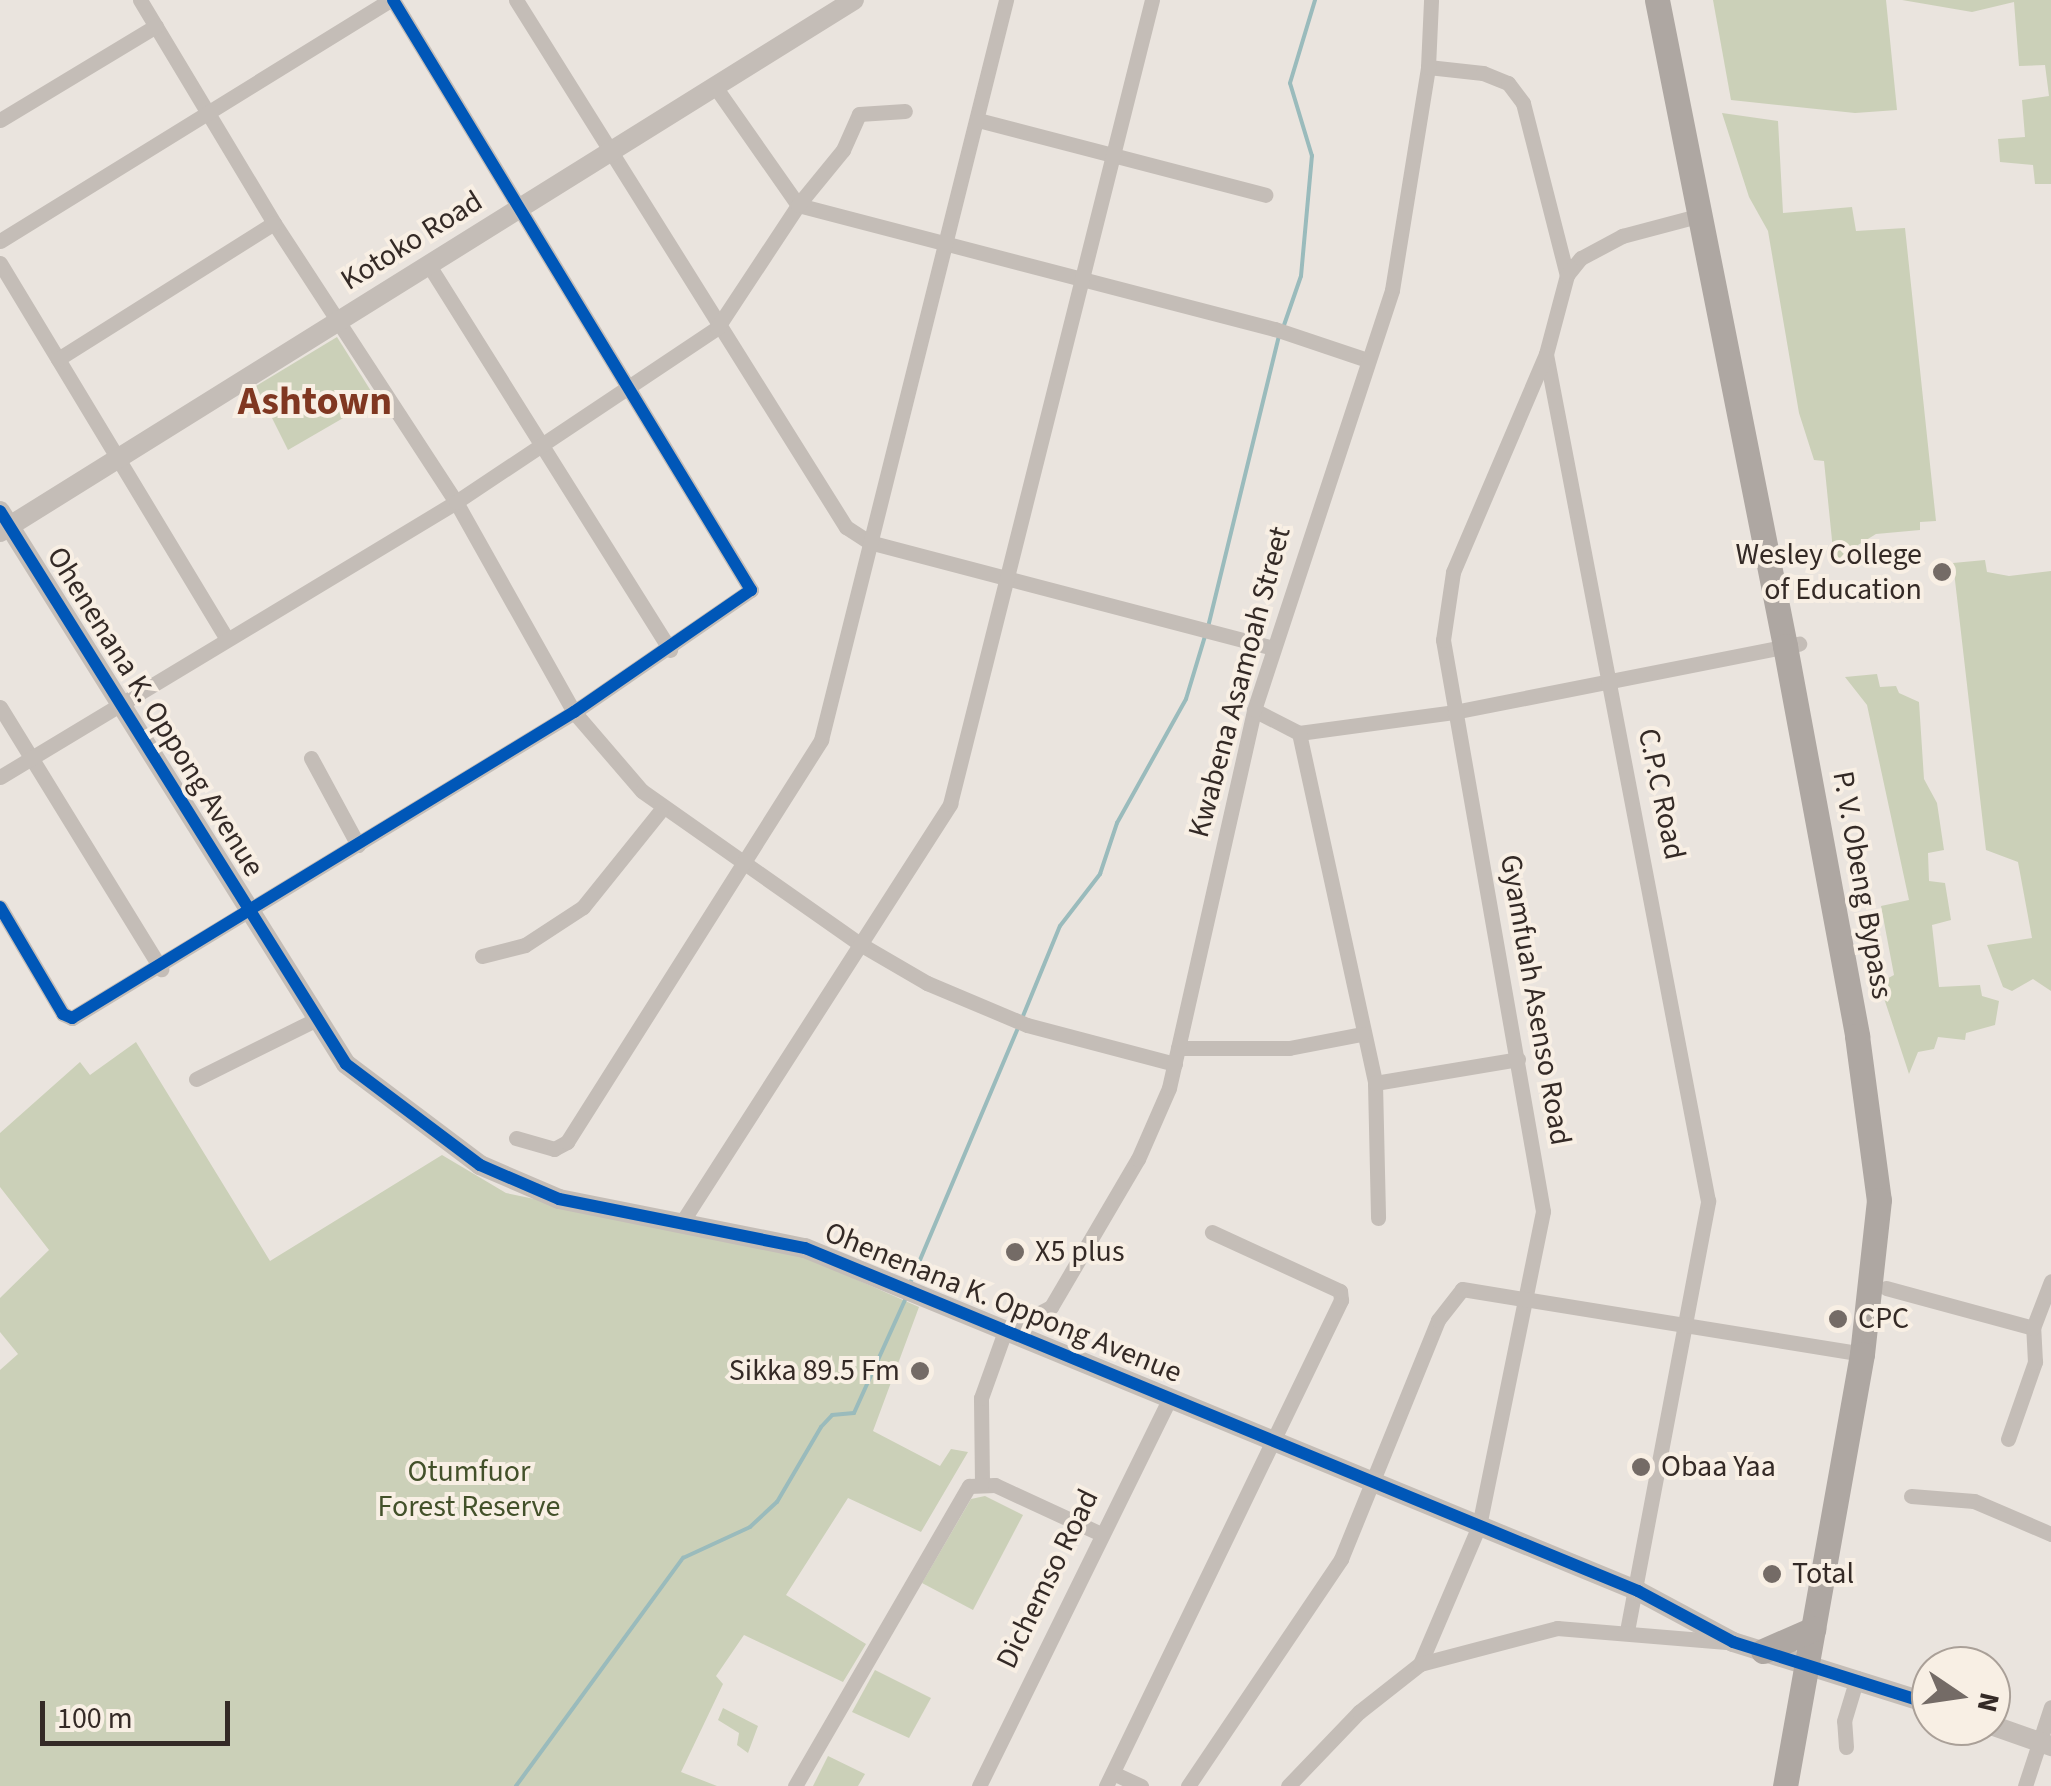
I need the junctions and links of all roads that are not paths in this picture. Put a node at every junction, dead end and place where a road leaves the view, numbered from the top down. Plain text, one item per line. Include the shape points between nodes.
1 (140, 0) edge
2 (391, 0) edge
3 (516, 0) edge
4 (854, 0) edge
5 (1006, 0) edge
6 (1152, 0) edge
7 (1431, 0) edge
8 (1657, 0) edge
9 (1674, 0) edge
10 (156, 26) junction
11 (1428, 67) junction
12 (716, 88) junction
13 (905, 111) dead end
14 (210, 115) junction
15 (0, 120) edge
16 (978, 120) junction
17 (610, 154) junction
18 (1112, 157) junction
19 (1265, 195) dead end
20 (798, 205) junction
21 (516, 212) junction
22 (1708, 214) junction
23 (274, 223) junction
24 (0, 241) edge
25 (950, 244) junction
26 (0, 264) edge
27 (430, 267) junction
28 (1567, 275) junction
29 (1083, 280) junction
30 (338, 322) junction
31 (717, 328) junction
32 (1546, 354) junction
33 (58, 359) junction
34 (1367, 360) junction
35 (632, 389) junction
36 (543, 446) junction
37 (119, 460) junction
38 (456, 502) junction
39 (3, 523) edge
40 (870, 542) junction
41 (1010, 574) junction
42 (226, 637) junction
43 (1792, 645) junction
44 (1273, 648) junction
45 (670, 650) junction
46 (1608, 681) junction
47 (121, 703) junction
48 (0, 707) edge
49 (1254, 710) junction
50 (574, 712) junction
51 (1454, 712) junction
52 (1299, 733) junction
53 (33, 758) junction
54 (311, 758) dead end
55 (0, 777) edge
56 (661, 810) junction
57 (358, 845) junction
58 (746, 863) junction
59 (250, 912) junction
60 (2, 915) edge
61 (860, 944) junction
62 (482, 956) dead end
63 (161, 969) junction
64 (318, 1020) junction
65 (1362, 1034) junction
66 (1176, 1056) junction
67 (1518, 1059) junction
68 (196, 1079) dead end
69 (1374, 1083) junction
70 (516, 1138) dead end
71 (1378, 1218) dead end
72 (682, 1222) junction
73 (1212, 1232) dead end
74 (2051, 1281) edge
75 (1886, 1288) junction
76 (1529, 1298) junction
77 (1689, 1326) junction
78 (2033, 1328) junction
79 (1005, 1332) junction
80 (1862, 1354) junction
81 (1170, 1398) junction
82 (2008, 1439) dead end
83 (1274, 1441) junction
84 (982, 1482) junction
85 (1377, 1482) junction
86 (1911, 1496) dead end
87 (1480, 1526) junction
88 (1099, 1533) junction
89 (2051, 1534) edge
90 (1638, 1591) junction
91 (1813, 1629) junction
92 (1627, 1632) junction
93 (1733, 1642) junction
94 (1763, 1651) junction
95 (1420, 1664) junction
96 (1815, 1666) junction
97 (1857, 1678) junction
98 (1911, 1697) edge
99 (2051, 1707) edge
100 (2011, 1732) edge
101 (2045, 1744) edge
102 (1846, 1747) dead end
103 (1109, 1779) edge
104 (795, 1786) edge
105 (979, 1786) edge
106 (1141, 1786) edge
107 (1188, 1786) edge
108 (1288, 1786) edge
109 (1784, 1786) edge
110 (1801, 1786) edge
111 (2024, 1786) edge

1 - 10 street
2 - 14 street
2 - 21 street
3 - 17 street
4 - 12 street, Kotoko Road
5 - 16 street
6 - 18 street
7 - 11 street, Kwabena Asamoah Street
8 - 22 highway, P. V. Obeng Bypass
9 - 22 highway, P. V. Obeng Bypass
10 - 14 street
10 - 15 street
11 - 28 street via 1483,73 1508,83 1523,103
11 - 34 street, Kwabena Asamoah Street via 1392,290
12 - 17 street, Kotoko Road
12 - 20 street
13 - 20 street via 859,114 835,162
14 - 23 street
14 - 24 street
16 - 18 street
16 - 25 street
17 - 21 street, Kotoko Road
17 - 31 street
18 - 19 street
18 - 29 street
20 - 25 street
20 - 31 street
21 - 27 street, Kotoko Road
21 - 35 street
22 - 28 street via 1595,247
22 - 43 highway, P. V. Obeng Bypass
23 - 30 street
23 - 33 street
25 - 29 street
25 - 40 street
26 - 33 street
27 - 30 street, Kotoko Road
27 - 36 street
28 - 32 street, C.P.C Road
29 - 34 street
29 - 41 street
30 - 37 street, Kotoko Road
30 - 38 street
31 - 35 street
31 - 40 street via 836,515
32 - 46 street, C.P.C Road
32 - 51 street via 1453,572 1443,640
33 - 37 street
34 - 44 street, Kwabena Asamoah Street
35 - 36 street
35 - 45 street via 751,590
36 - 38 street
36 - 45 street
37 - 39 street, Kotoko Road
37 - 42 street
38 - 42 street
38 - 50 street
39 - 47 street, Ohenenana K. Oppong Avenue
40 - 41 street
40 - 58 street via 821,740
41 - 44 street
41 - 61 street via 950,804
42 - 47 street
43 - 46 street
43 - 75 highway, P. V. Obeng Bypass via 1890,1146 1894,1198
43 - 80 highway, P. V. Obeng Bypass via 1874,1146 1880,1219
44 - 49 street, Kwabena Asamoah Street
45 - 50 street
46 - 51 street
46 - 77 street, C.P.C Road via 1645,844 1708,1200
47 - 53 street
47 - 59 street, Ohenenana K. Oppong Avenue
48 - 53 street
49 - 52 street
49 - 66 street, Kwabena Asamoah Street
50 - 56 street
50 - 57 street
51 - 52 street
51 - 67 street, Gyamfuah Asenso Road
52 - 65 street
53 - 55 street
53 - 63 street
54 - 57 street
56 - 58 street
56 - 62 street via 583,907 525,945
57 - 59 street
58 - 61 street
58 - 70 street via 568,1142 554,1148
59 - 63 street
59 - 64 street, Ohenenana K. Oppong Avenue
60 - 63 street via 67,1018
61 - 66 street via 1010,1019
61 - 72 street
64 - 68 street
64 - 72 street, Ohenenana K. Oppong Avenue via 346,1064 376,1092 504,1178 593,1208
65 - 66 street via 1289,1048
65 - 69 street
66 - 79 street, Kwabena Asamoah Street via 1138,1159 1051,1307
67 - 69 street
67 - 76 street, Gyamfuah Asenso Road via 1542,1211
69 - 71 street
72 - 79 street, Ohenenana K. Oppong Avenue via 804,1248
73 - 83 street via 1341,1294
74 - 78 street
75 - 78 street
75 - 96 highway, P. V. Obeng Bypass
76 - 77 street
76 - 85 street via 1474,1288 1452,1295
76 - 87 street, Gyamfuah Asenso Road
77 - 80 street
77 - 90 street, C.P.C Road
78 - 82 street via 2035,1362
79 - 81 street, Ohenenana K. Oppong Avenue
79 - 84 street via 981,1398
80 - 91 highway, P. V. Obeng Bypass
81 - 83 street, Ohenenana K. Oppong Avenue
81 - 88 street, Dichemso Road
83 - 85 street, Ohenenana K. Oppong Avenue
83 - 103 street
84 - 88 street
84 - 104 street via 958,1495
85 - 87 street, Ohenenana K. Oppong Avenue
85 - 107 street via 1341,1559
86 - 89 street via 1974,1500
87 - 90 street, Ohenenana K. Oppong Avenue
87 - 95 street, Gyamfuah Asenso Road
88 - 105 street, Dichemso Road
90 - 92 street, C.P.C Road
90 - 93 street, Ohenenana K. Oppong Avenue
91 - 94 highway
91 - 96 highway, P. V. Obeng Bypass
92 - 93 street
92 - 95 street via 1557,1628
93 - 94 street, Ohenenana K. Oppong Avenue
94 - 96 street, Ohenenana K. Oppong Avenue
95 - 108 street via 1360,1712
96 - 97 street, Ohenenana K. Oppong Avenue
96 - 109 highway, P. V. Obeng Bypass
96 - 110 highway, P. V. Obeng Bypass
97 - 98 street, Ohenenana K. Oppong Avenue
97 - 102 street via 1844,1721
99 - 101 street
100 - 101 street
101 - 111 street
103 - 106 street

